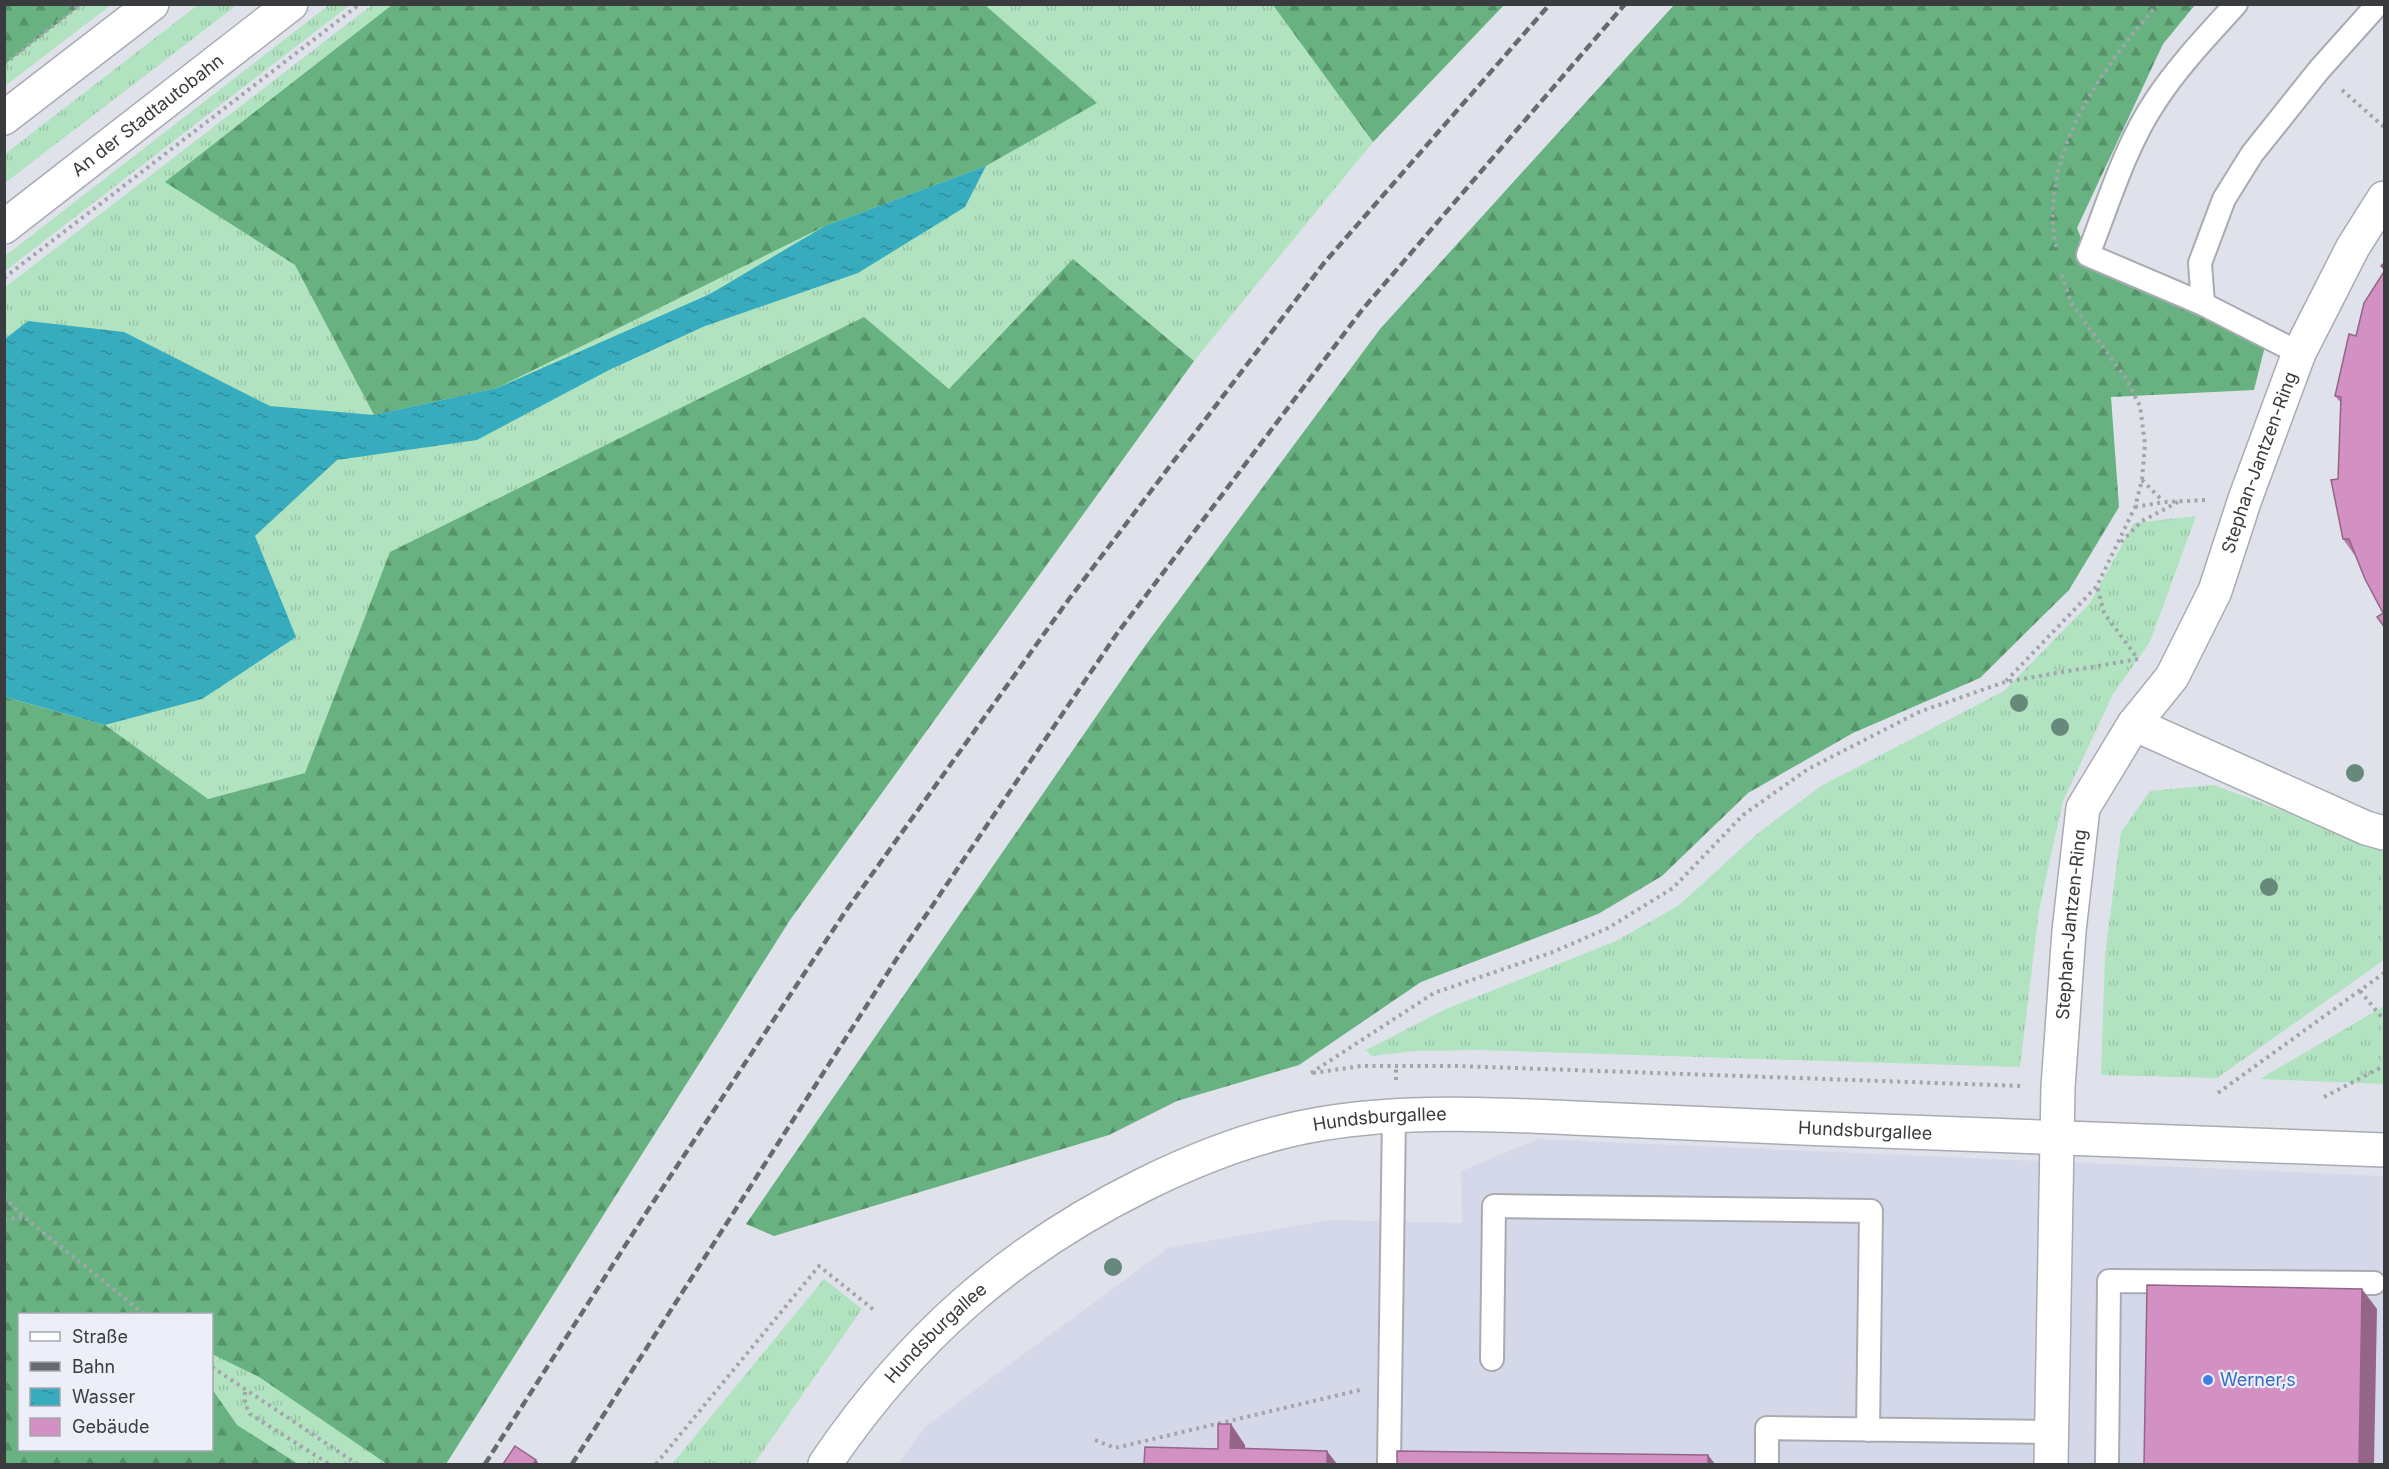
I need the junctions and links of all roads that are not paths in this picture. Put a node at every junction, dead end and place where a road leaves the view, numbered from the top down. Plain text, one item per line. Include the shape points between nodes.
1 (152, 4) edge
2 (291, 4) edge
3 (2236, 4) edge
4 (2378, 4) edge
5 (4, 118) edge
6 (2385, 198) edge
7 (4, 226) edge
8 (2203, 304) junction
9 (2299, 353) junction
10 (2134, 724) junction
11 (2385, 833) edge
12 (1394, 1116) junction
13 (2057, 1140) junction
14 (2385, 1150) edge
15 (2374, 1282) dead end
16 (1492, 1359) dead end
17 (1868, 1430) junction
18 (2051, 1432) junction
19 (825, 1464) edge
20 (1389, 1464) edge
21 (1767, 1464) edge
22 (2050, 1464) edge
23 (2107, 1464) edge

1 - 5 main road
2 - 7 main road, An der Stadtautobahn
3 - 8 lane via 2155,101 2125,160 2088,255
4 - 8 lane via 2252,154 2224,199 2200,263
6 - 9 main road, Stephan-Jantzen-Ring via 2353,247
8 - 9 lane
9 - 10 main road, Stephan-Jantzen-Ring via 2211,600 2172,677
10 - 11 main road
10 - 13 main road, Stephan-Jantzen-Ring via 2083,808 2069,931
12 - 13 main road, Hundsburgallee via 1497,1114
12 - 19 main road, Hundsburgallee via 1320,1124 1253,1140 1186,1164 1103,1205 1039,1243 979,1289 930,1336 886,1383
12 - 20 lane
13 - 14 main road, Hundsburgallee
13 - 18 main road
15 - 23 lane via 2109,1281
16 - 17 lane via 1494,1206 1870,1211
17 - 18 lane
17 - 21 lane via 1767,1428
18 - 22 main road

